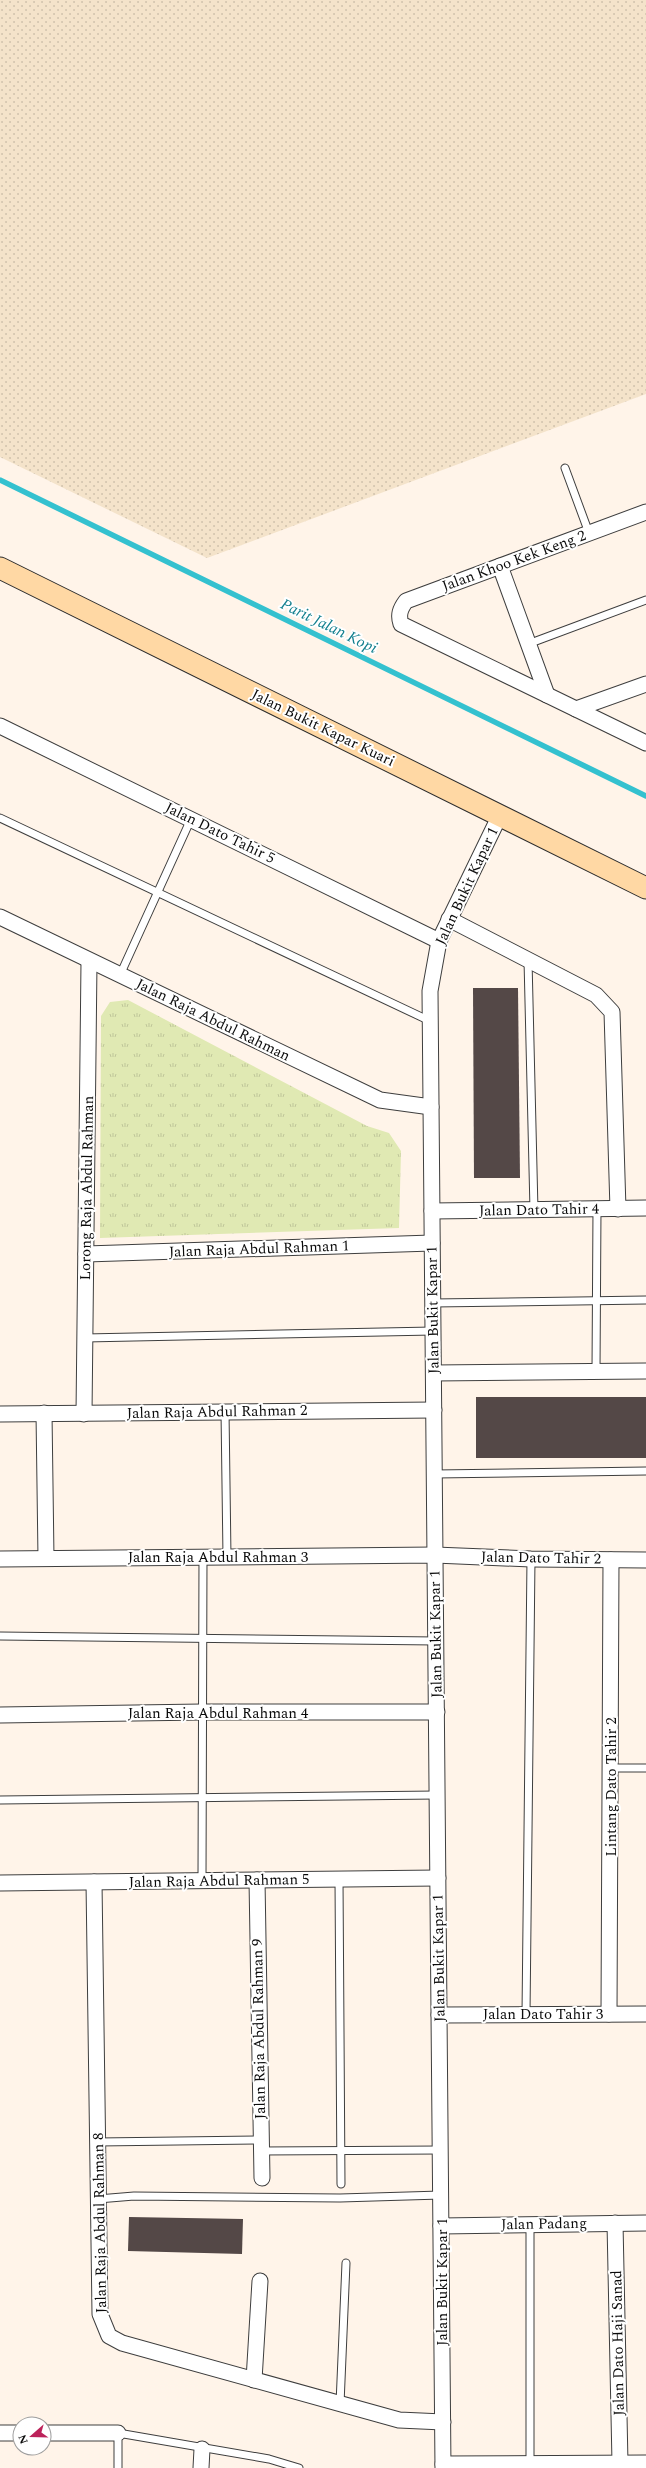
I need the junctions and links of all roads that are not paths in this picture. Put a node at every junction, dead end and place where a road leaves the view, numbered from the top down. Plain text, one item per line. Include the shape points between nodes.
1 (565, 468) dead end
2 (646, 512) edge
3 (589, 533) junction
4 (500, 566) junction
5 (0, 568) edge
6 (646, 600) edge
7 (527, 644) junction
8 (646, 684) edge
9 (547, 695) junction
10 (576, 709) junction
11 (0, 726) edge
12 (646, 743) edge
13 (500, 815) junction
14 (0, 818) edge
15 (191, 820) junction
16 (646, 888) edge
17 (158, 891) junction
18 (0, 917) edge
19 (449, 919) junction
20 (439, 941) junction
21 (528, 960) junction
22 (89, 962) junction
23 (120, 975) junction
24 (431, 1021) junction
25 (431, 1107) junction
26 (646, 1208) edge
27 (597, 1209) junction
28 (618, 1209) junction
29 (534, 1210) junction
30 (432, 1211) junction
31 (432, 1243) junction
32 (86, 1254) junction
33 (596, 1300) junction
34 (646, 1300) edge
35 (433, 1303) junction
36 (433, 1331) junction
37 (85, 1338) junction
38 (646, 1371) edge
39 (596, 1372) junction
40 (434, 1373) junction
41 (434, 1410) junction
42 (225, 1411) junction
43 (44, 1413) junction
44 (0, 1414) edge
45 (84, 1414) junction
46 (646, 1471) edge
47 (434, 1474) junction
48 (435, 1555) junction
49 (202, 1557) junction
50 (227, 1557) junction
51 (46, 1558) junction
52 (0, 1559) edge
53 (531, 1559) junction
54 (610, 1560) junction
55 (646, 1560) edge
56 (0, 1636) edge
57 (202, 1638) junction
58 (436, 1641) junction
59 (202, 1712) junction
60 (437, 1712) junction
61 (0, 1716) edge
62 (611, 1768) junction
63 (646, 1768) edge
64 (438, 1795) junction
65 (202, 1797) junction
66 (0, 1800) edge
67 (438, 1878) junction
68 (339, 1879) junction
69 (257, 1880) junction
70 (202, 1881) junction
71 (94, 1882) junction
72 (0, 1883) edge
73 (526, 2014) junction
74 (609, 2014) junction
75 (646, 2014) edge
76 (439, 2015) junction
77 (98, 2142) junction
78 (261, 2145) junction
79 (341, 2150) junction
80 (441, 2150) junction
81 (262, 2178) dead end
82 (341, 2184) dead end
83 (441, 2196) junction
84 (98, 2199) junction
85 (615, 2223) junction
86 (646, 2223) edge
87 (530, 2224) junction
88 (441, 2226) junction
89 (346, 2263) dead end
90 (260, 2281) dead end
91 (254, 2380) junction
92 (340, 2404) junction
93 (443, 2422) junction
94 (0, 2433) edge
95 (12, 2433) edge
96 (52, 2433) edge
97 (118, 2433) junction
98 (202, 2449) junction
99 (620, 2463) junction
100 (646, 2463) edge
101 (530, 2464) junction
102 (285, 2466) edge
103 (443, 2466) edge
104 (118, 2468) edge
105 (202, 2468) edge
106 (299, 2468) edge

1 - 3 lane
2 - 3 street, Jalan Khoo Kek Keng 2
3 - 4 street, Jalan Khoo Kek Keng 2
4 - 7 street
4 - 9 street, Jalan Khoo Kek Keng 2 via 406,601 398,617 401,624
5 - 13 street, Jalan Bukit Kapar Kuari
6 - 7 lane
7 - 9 street
8 - 10 street
9 - 10 street
10 - 12 street
11 - 15 street, Jalan Dato Tahir 5
13 - 16 street, Jalan Bukit Kapar Kuari
13 - 19 street, Jalan Bukit Kapar 1
14 - 17 lane
15 - 17 lane
15 - 20 street, Jalan Dato Tahir 5
17 - 23 lane
17 - 24 lane
18 - 22 street, Jalan Raja Abdul Rahman
19 - 20 street, Jalan Bukit Kapar 1
19 - 21 street
20 - 24 street, Jalan Bukit Kapar 1 via 430,991
21 - 28 street via 596,995 612,1012
21 - 29 lane
22 - 23 street, Jalan Raja Abdul Rahman
22 - 32 street, Lorong Raja Abdul Rahman
23 - 25 street, Jalan Raja Abdul Rahman via 380,1100
24 - 25 street, Jalan Bukit Kapar 1
25 - 30 street, Jalan Bukit Kapar 1
26 - 28 street, Jalan Dato Tahir 4
27 - 28 street, Jalan Dato Tahir 4
27 - 29 street, Jalan Dato Tahir 4
27 - 33 lane
29 - 30 street, Jalan Dato Tahir 4
30 - 31 street, Jalan Bukit Kapar 1
31 - 32 street, Jalan Raja Abdul Rahman 1
31 - 35 street, Jalan Bukit Kapar 1
32 - 37 street, Lorong Raja Abdul Rahman
33 - 34 lane
33 - 35 lane
33 - 39 lane
35 - 36 street, Jalan Bukit Kapar 1
36 - 37 lane
36 - 40 street, Jalan Bukit Kapar 1
37 - 45 street, Lorong Raja Abdul Rahman
38 - 39 street
39 - 40 street
40 - 41 street, Jalan Bukit Kapar 1
41 - 42 street, Jalan Raja Abdul Rahman 2
41 - 47 street, Jalan Bukit Kapar 1
42 - 45 street, Jalan Raja Abdul Rahman 2
42 - 50 lane
43 - 44 street, Jalan Raja Abdul Rahman 2
43 - 45 street, Jalan Raja Abdul Rahman 2
43 - 51 street
46 - 47 lane
47 - 48 street, Jalan Bukit Kapar 1
48 - 50 street, Jalan Raja Abdul Rahman 3
48 - 53 street, Jalan Dato Tahir 2
48 - 58 street, Jalan Bukit Kapar 1
49 - 50 street, Jalan Raja Abdul Rahman 3
49 - 51 street, Jalan Raja Abdul Rahman 3
49 - 57 lane
51 - 52 street, Jalan Raja Abdul Rahman 3
53 - 54 street, Jalan Dato Tahir 2
53 - 73 lane
54 - 55 street, Jalan Dato Tahir 2
54 - 62 street, Lintang Dato Tahir 2
56 - 57 lane
57 - 58 lane
57 - 59 lane
58 - 60 street, Jalan Bukit Kapar 1
59 - 60 street, Jalan Raja Abdul Rahman 4
59 - 61 street, Jalan Raja Abdul Rahman 4
59 - 65 lane
60 - 64 street, Jalan Bukit Kapar 1
62 - 63 lane
62 - 74 street, Lintang Dato Tahir 2
64 - 65 lane
64 - 67 street, Jalan Bukit Kapar 1
65 - 66 lane
65 - 70 lane
67 - 68 street, Jalan Raja Abdul Rahman 5
67 - 76 street, Jalan Bukit Kapar 1
68 - 69 street, Jalan Raja Abdul Rahman 5
68 - 79 lane
69 - 70 street, Jalan Raja Abdul Rahman 5
69 - 78 street, Jalan Raja Abdul Rahman 9
70 - 71 street, Jalan Raja Abdul Rahman 5
71 - 72 street, Jalan Raja Abdul Rahman 5
71 - 77 street, Jalan Raja Abdul Rahman 8
73 - 74 street, Jalan Dato Tahir 3
73 - 76 street, Jalan Dato Tahir 3
74 - 75 street, Jalan Dato Tahir 3
76 - 80 street, Jalan Bukit Kapar 1
77 - 78 lane
77 - 84 street, Jalan Raja Abdul Rahman 8
78 - 79 lane
78 - 81 street, Jalan Raja Abdul Rahman 9
79 - 80 lane
79 - 82 lane
80 - 83 street, Jalan Bukit Kapar 1
83 - 84 lane via 134,2196
83 - 88 street, Jalan Bukit Kapar 1
84 - 91 street, Jalan Raja Abdul Rahman 8 via 100,2314 109,2336 122,2344
85 - 86 street, Jalan Padang
85 - 87 street, Jalan Padang
85 - 99 street, Jalan Dato Haji Sanad
87 - 88 street, Jalan Padang
87 - 101 lane
88 - 93 street, Jalan Bukit Kapar 1
89 - 92 lane
90 - 91 street
91 - 92 street, Jalan Raja Abdul Rahman 8
92 - 93 street, Jalan Raja Abdul Rahman 8 via 399,2420
93 - 103 street, Jalan Bukit Kapar 1
94 - 95 street
96 - 97 street
97 - 98 lane
97 - 104 lane
98 - 102 lane via 269,2459
98 - 105 street
99 - 100 street
99 - 101 street
101 - 103 street
102 - 106 lane

